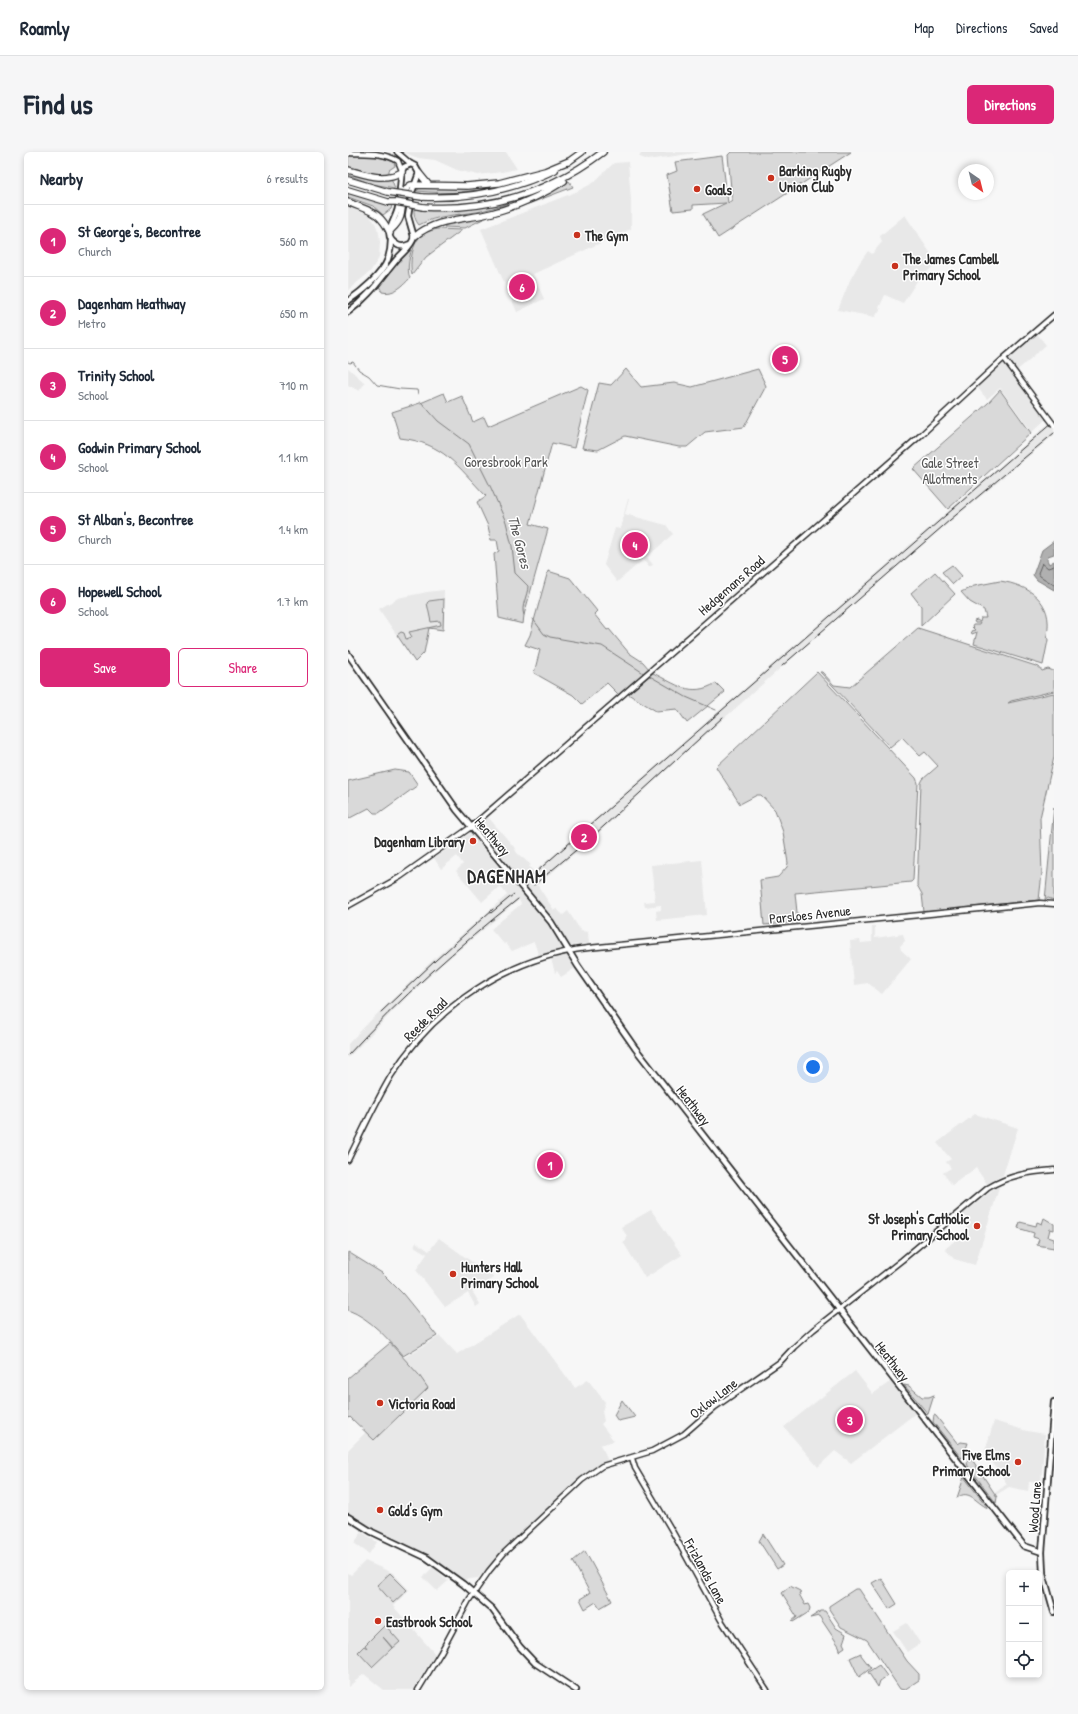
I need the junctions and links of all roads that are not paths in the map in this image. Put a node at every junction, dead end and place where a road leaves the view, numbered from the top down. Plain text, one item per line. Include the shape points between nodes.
1 (397, 152) edge
2 (582, 152) edge
3 (603, 152) edge
4 (348, 153) edge
5 (569, 161) junction
6 (411, 164) junction
7 (348, 170) edge
8 (402, 172) junction
9 (575, 172) junction
10 (419, 173) junction
11 (348, 180) edge
12 (415, 184) junction
13 (428, 184) junction
14 (348, 190) edge
15 (348, 202) edge
16 (390, 232) junction
17 (414, 237) junction
18 (391, 240) junction
19 (410, 244) junction
20 (348, 301) edge
21 (348, 312) edge
22 (1054, 315) edge
23 (1004, 358) junction
24 (1054, 425) edge
25 (348, 654) edge
26 (471, 827) junction
27 (1054, 904) edge
28 (348, 906) edge
29 (568, 951) junction
30 (348, 1160) edge
31 (1054, 1170) edge
32 (839, 1309) junction
33 (1054, 1402) edge
34 (632, 1458) junction
35 (348, 1517) edge
36 (1042, 1552) junction
37 (473, 1593) junction
38 (1054, 1612) edge
39 (418, 1690) edge
40 (576, 1690) edge
41 (767, 1690) edge

1 - 6 street
2 - 5 highway
3 - 9 highway
4 - 8 street via 385,154 398,161
5 - 11 highway, bridge via 530,181 492,192 452,198 388,192
5 - 13 highway via 525,177 499,183 467,186
6 - 8 main road via 404,167
6 - 10 main road via 417,167
7 - 8 highway via 382,178 390,178
8 - 16 main road via 398,209
9 - 14 highway, bridge via 534,191 496,202 454,208 388,202
9 - 17 highway via 554,187 518,204 492,213 436,224
10 - 12 main road
10 - 13 highway
12 - 13 highway
12 - 16 highway via 407,187 401,217
12 - 17 main road via 408,216
15 - 16 highway via 376,214 384,221
16 - 18 main road
17 - 19 main road
18 - 19 main road via 400,246
18 - 20 main road via 388,258 382,269 370,284
19 - 21 main road via 370,293
22 - 23 street, Hedgemans Road
23 - 24 street, bridge
23 - 26 street, Hedgemans Road via 921,435
25 - 26 main road, Heathway
26 - 28 street, Hedgemans Road via 400,877
26 - 29 main road, Heathway via 551,922
27 - 29 street, Parsloes Avenue via 1040,903
29 - 30 street, Reede Road via 542,958 500,975 466,996 438,1019 418,1039 392,1076
29 - 32 main road, Heathway via 635,1048
31 - 32 street, Oxlow Lane via 1009,1177 988,1188
32 - 34 street, Oxlow Lane via 780,1362 715,1407 684,1434 652,1451
32 - 36 main road, Heathway via 1024,1546
33 - 36 main road, Wood Lane
34 - 37 street, Oxlow Lane via 609,1463 589,1474 504,1553
34 - 41 street, Frizlands Lane via 635,1468 672,1529 721,1620
35 - 37 main road via 372,1532 427,1558
36 - 38 main road, Wood Lane via 1043,1573
37 - 39 street, Oxlow Lane
37 - 40 main road via 492,1609 532,1660

